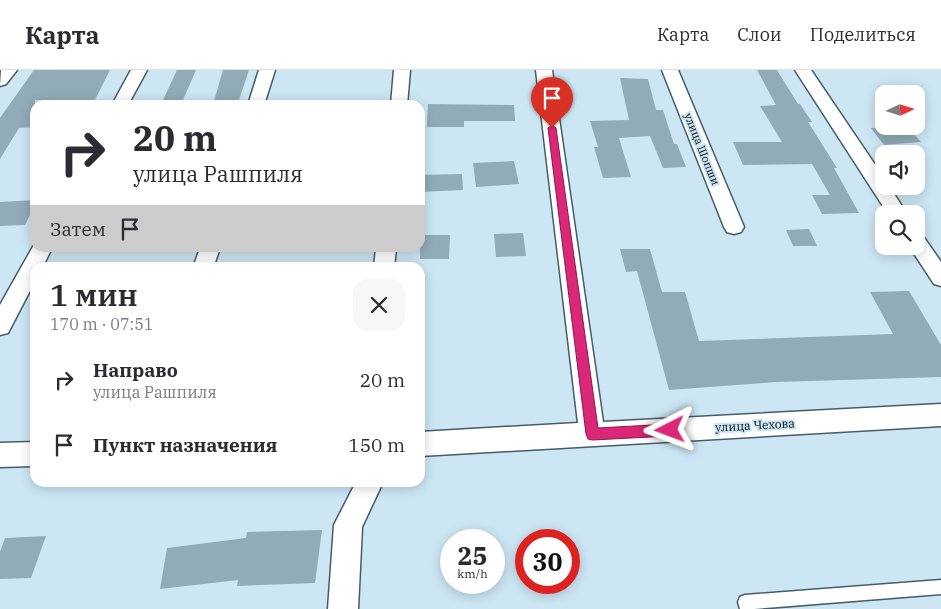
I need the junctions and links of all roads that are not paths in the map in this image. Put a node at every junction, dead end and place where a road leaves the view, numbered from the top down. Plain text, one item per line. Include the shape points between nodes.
1 (8, 70) edge
2 (139, 70) edge
3 (267, 70) edge
4 (402, 70) edge
5 (544, 70) edge
6 (670, 70) edge
7 (803, 70) edge
8 (0, 81) edge
9 (123, 100) edge
10 (258, 100) edge
11 (399, 100) edge
12 (892, 205) edge
13 (734, 227) dead end
14 (925, 254) edge
15 (30, 270) edge
16 (941, 278) edge
17 (0, 326) edge
18 (941, 415) edge
19 (592, 434) junction
20 (425, 444) edge
21 (30, 454) edge
22 (0, 455) edge
23 (367, 487) edge
24 (941, 587) edge
25 (343, 609) edge
26 (747, 609) edge

1 - 8 street
2 - 9 street
3 - 10 street
4 - 11 street
5 - 19 street
6 - 13 street, улица Шопши
7 - 12 street
14 - 16 street
15 - 17 street
18 - 19 street, улица Чехова
19 - 20 street, улица Чехова
21 - 22 street
23 - 25 street via 348,525
24 - 26 lane via 745,602

